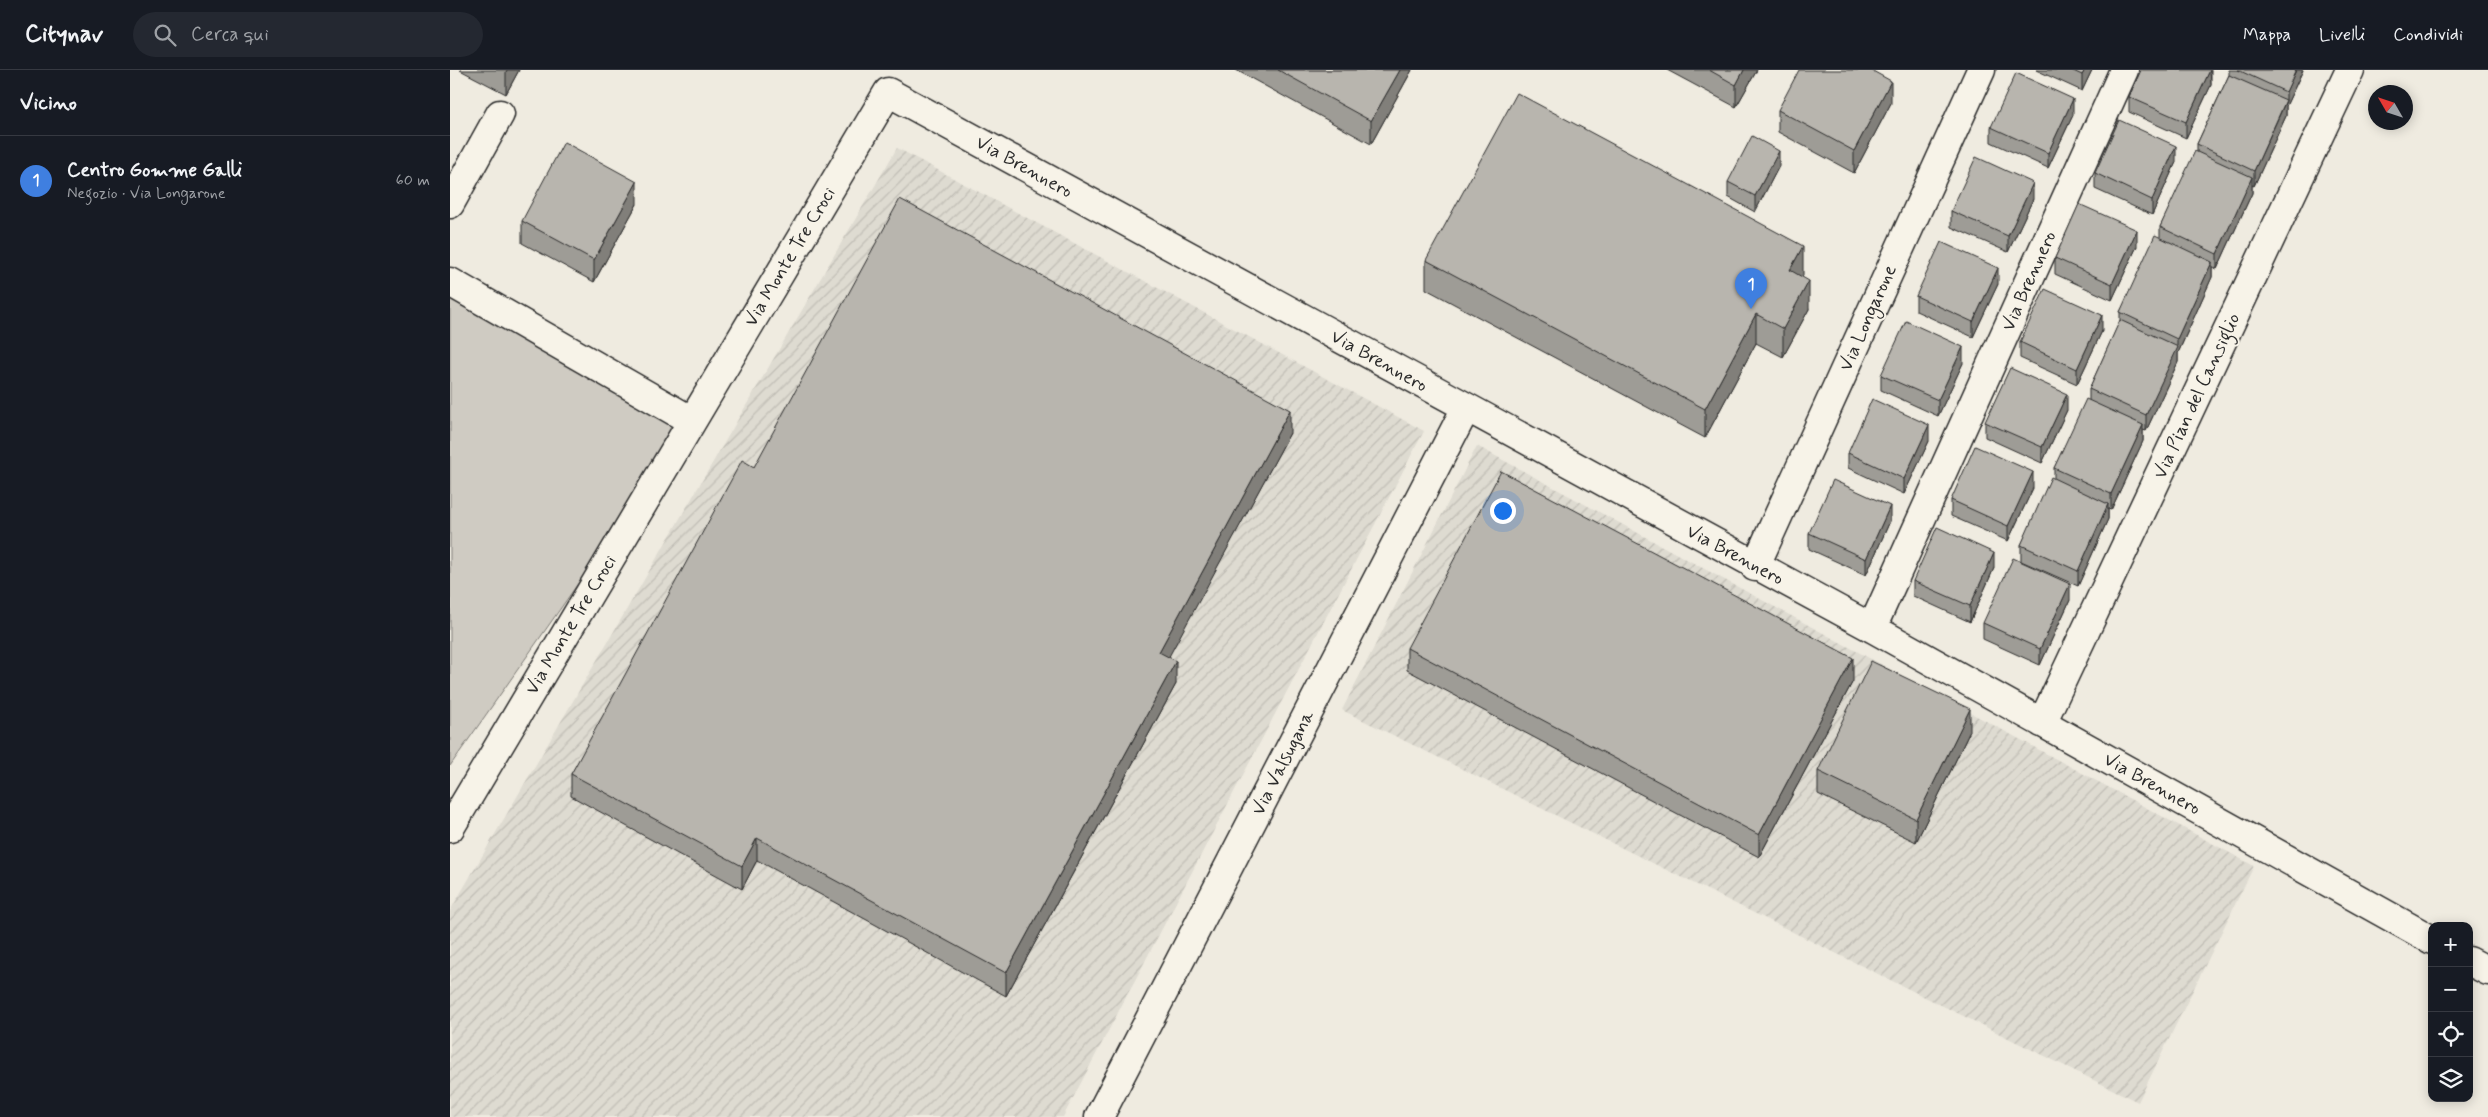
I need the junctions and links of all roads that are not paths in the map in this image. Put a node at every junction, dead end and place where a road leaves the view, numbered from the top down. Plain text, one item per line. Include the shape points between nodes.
1 (1981, 70) edge
2 (2124, 70) edge
3 (2350, 70) edge
4 (888, 92) joint
5 (500, 114) dead end
6 (450, 204) edge
7 (450, 282) edge
8 (1466, 408) junction
9 (692, 421) junction
10 (1755, 566) junction
11 (1872, 628) junction
12 (2042, 722) junction
13 (450, 828) edge
14 (2428, 938) edge
15 (2473, 963) edge
16 (2488, 971) edge
17 (1100, 1117) edge

1 - 10 street, Via Longarone
2 - 11 street, Via Brennero
3 - 12 street, Via Pian del Cansiglio
4 - 8 street, Via Brennero
4 - 9 street, Via Monte Tre Croci
5 - 6 street
7 - 9 street
8 - 10 street, Via Brennero
8 - 17 street, Via Valsugana
9 - 13 street, Via Monte Tre Croci
10 - 11 street, Via Brennero
11 - 12 street, Via Brennero
12 - 14 street, Via Brennero
15 - 16 street

